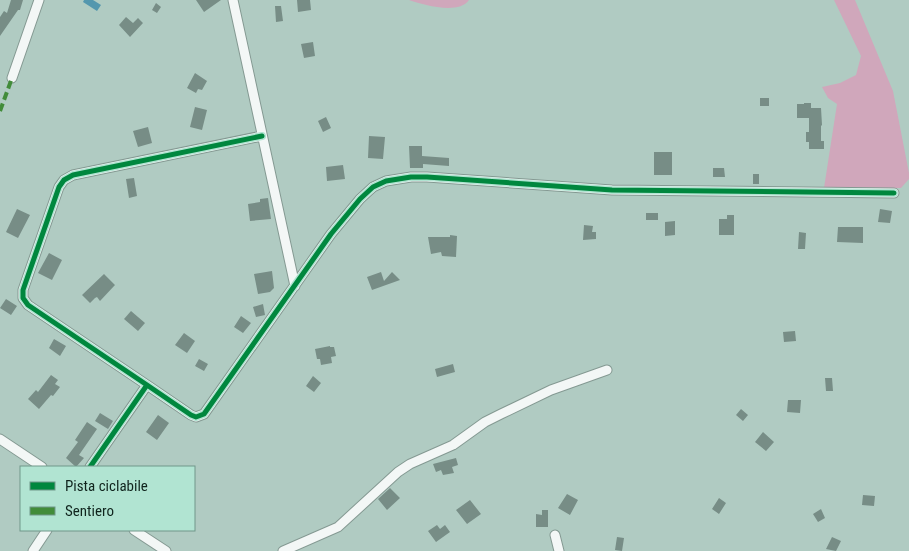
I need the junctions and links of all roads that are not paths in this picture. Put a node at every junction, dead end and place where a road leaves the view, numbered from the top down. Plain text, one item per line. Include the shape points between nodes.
1 (39, 0) edge
2 (233, 0) edge
3 (12, 78) dead end
4 (262, 136) junction
5 (894, 193) dead end
6 (295, 286) junction
7 (607, 370) dead end
8 (147, 385) junction
9 (0, 439) edge
10 (40, 466) edge
11 (91, 466) edge
12 (46, 531) edge
13 (136, 531) edge
14 (555, 535) dead end
15 (32, 551) edge
16 (166, 551) edge
17 (283, 551) edge
18 (559, 551) edge

1 - 3 street
2 - 4 street
4 - 6 street
4 - 8 street via 74,174 59,187 23,290 24,301
5 - 6 street via 617,190 427,176 402,178 381,182 364,195 337,226
6 - 8 street via 204,414 191,415
7 - 17 street via 551,390 485,422 454,445 398,472 338,527
8 - 11 street
9 - 10 street
12 - 15 street
13 - 16 street
14 - 18 street

